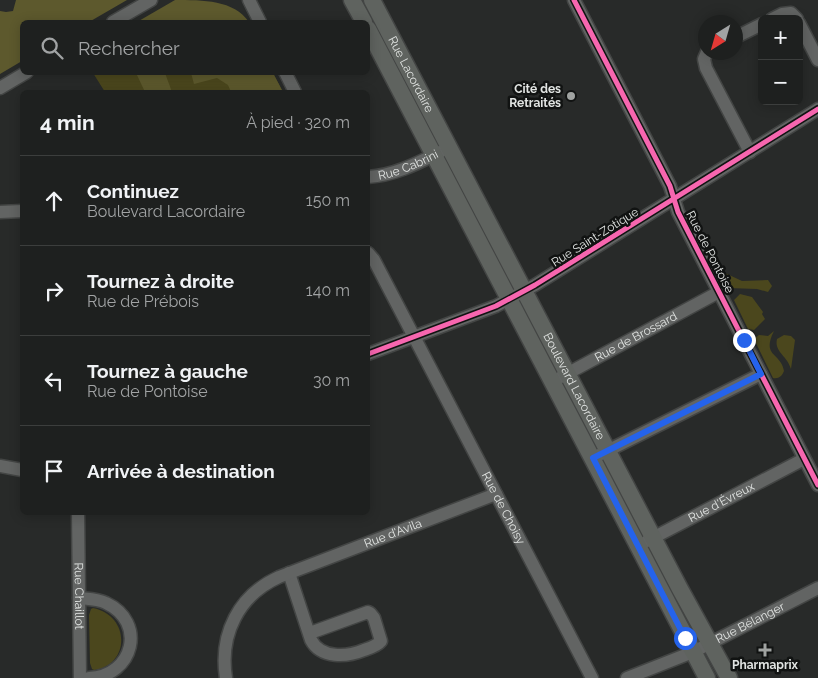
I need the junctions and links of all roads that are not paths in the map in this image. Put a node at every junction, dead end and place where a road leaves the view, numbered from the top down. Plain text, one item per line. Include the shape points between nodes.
1 (151, 0) edge
2 (249, 0) edge
3 (352, 0) edge
4 (372, 0) edge
5 (574, 0) edge
6 (780, 15) edge
7 (793, 15) edge
8 (116, 20) edge
9 (259, 20) edge
10 (363, 20) edge
11 (758, 26) edge
12 (803, 31) edge
13 (370, 34) edge
14 (743, 34) edge
15 (704, 60) edge
16 (818, 60) edge
17 (22, 75) edge
18 (286, 75) edge
19 (0, 88) edge
20 (293, 90) edge
21 (818, 109) edge
22 (449, 148) junction
23 (750, 152) junction
24 (433, 156) junction
25 (370, 177) edge
26 (674, 200) junction
27 (20, 211) edge
28 (0, 212) edge
29 (370, 255) edge
30 (524, 291) junction
31 (719, 292) junction
32 (508, 299) junction
33 (414, 337) junction
34 (370, 353) edge
35 (568, 373) junction
36 (761, 374) junction
37 (552, 382) junction
38 (608, 451) junction
39 (593, 458) junction
40 (804, 459) junction
41 (0, 466) edge
42 (20, 470) edge
43 (818, 485) edge
44 (496, 494) junction
45 (78, 515) edge
46 (653, 537) junction
47 (637, 546) junction
48 (289, 573) junction
49 (818, 588) edge
50 (80, 598) junction
51 (310, 633) junction
52 (710, 643) junction
53 (693, 652) junction
54 (80, 678) edge
55 (88, 678) edge
56 (226, 678) edge
57 (592, 678) edge
58 (627, 678) edge
59 (707, 678) edge
60 (729, 678) edge

1 - 8 street
2 - 9 street
3 - 10 main road
4 - 22 main road, Rue Lacordaire
5 - 26 street, Rue de Pontoise via 670,186
6 - 7 street
11 - 14 street
12 - 16 street
13 - 24 main road, Rue Lacordaire
15 - 23 street
17 - 19 street
18 - 20 street
21 - 23 street, Rue Saint-Zotique
22 - 24 street, Rue Cabrini
22 - 30 main road, Boulevard Lacordaire
23 - 26 street, Rue Saint-Zotique
24 - 25 street, Rue Cabrini via 404,170
24 - 32 main road, Boulevard Lacordaire
26 - 30 street, Rue Saint-Zotique
26 - 31 street, Rue de Pontoise
27 - 28 street
29 - 33 street, Rue de Choisy
30 - 32 street, Rue Saint-Zotique
30 - 35 main road, Boulevard Lacordaire
31 - 35 street, Rue de Brossard
31 - 36 street, Rue de Pontoise
32 - 33 street, Rue Saint-Zotique
32 - 37 main road, Boulevard Lacordaire
33 - 34 street, Rue Saint-Zotique
33 - 44 street, Rue de Choisy
35 - 37 street, Rue de Brossard
35 - 38 main road, Boulevard Lacordaire
36 - 38 street
36 - 40 street, Rue de Pontoise
37 - 39 main road, Boulevard Lacordaire
38 - 39 street
38 - 46 main road, Boulevard Lacordaire
39 - 47 main road, Boulevard Lacordaire
40 - 43 street, Rue de Pontoise
40 - 46 street, Rue d'Évreux
41 - 42 street
44 - 48 street, Rue d'Avila
44 - 57 street, Rue de Choisy
45 - 50 street, Rue Chaillot
46 - 47 street, Rue d'Évreux
46 - 52 main road, Boulevard Lacordaire
47 - 53 main road, Boulevard Lacordaire
48 - 51 street
48 - 56 street, Rue d'Avila via 260,587 238,610 226,638
49 - 52 street, Rue Bélanger
50 - 54 street, Rue Chaillot
50 - 55 street via 112,606 123,616 130,632 129,650 121,665 107,675
51 - 51 street via 313,644 334,655 352,654 381,641 374,618 368,612
52 - 53 street, Rue Bélanger
52 - 60 main road, Boulevard Lacordaire
53 - 58 street, Rue Bélanger
53 - 59 main road, Boulevard Lacordaire

